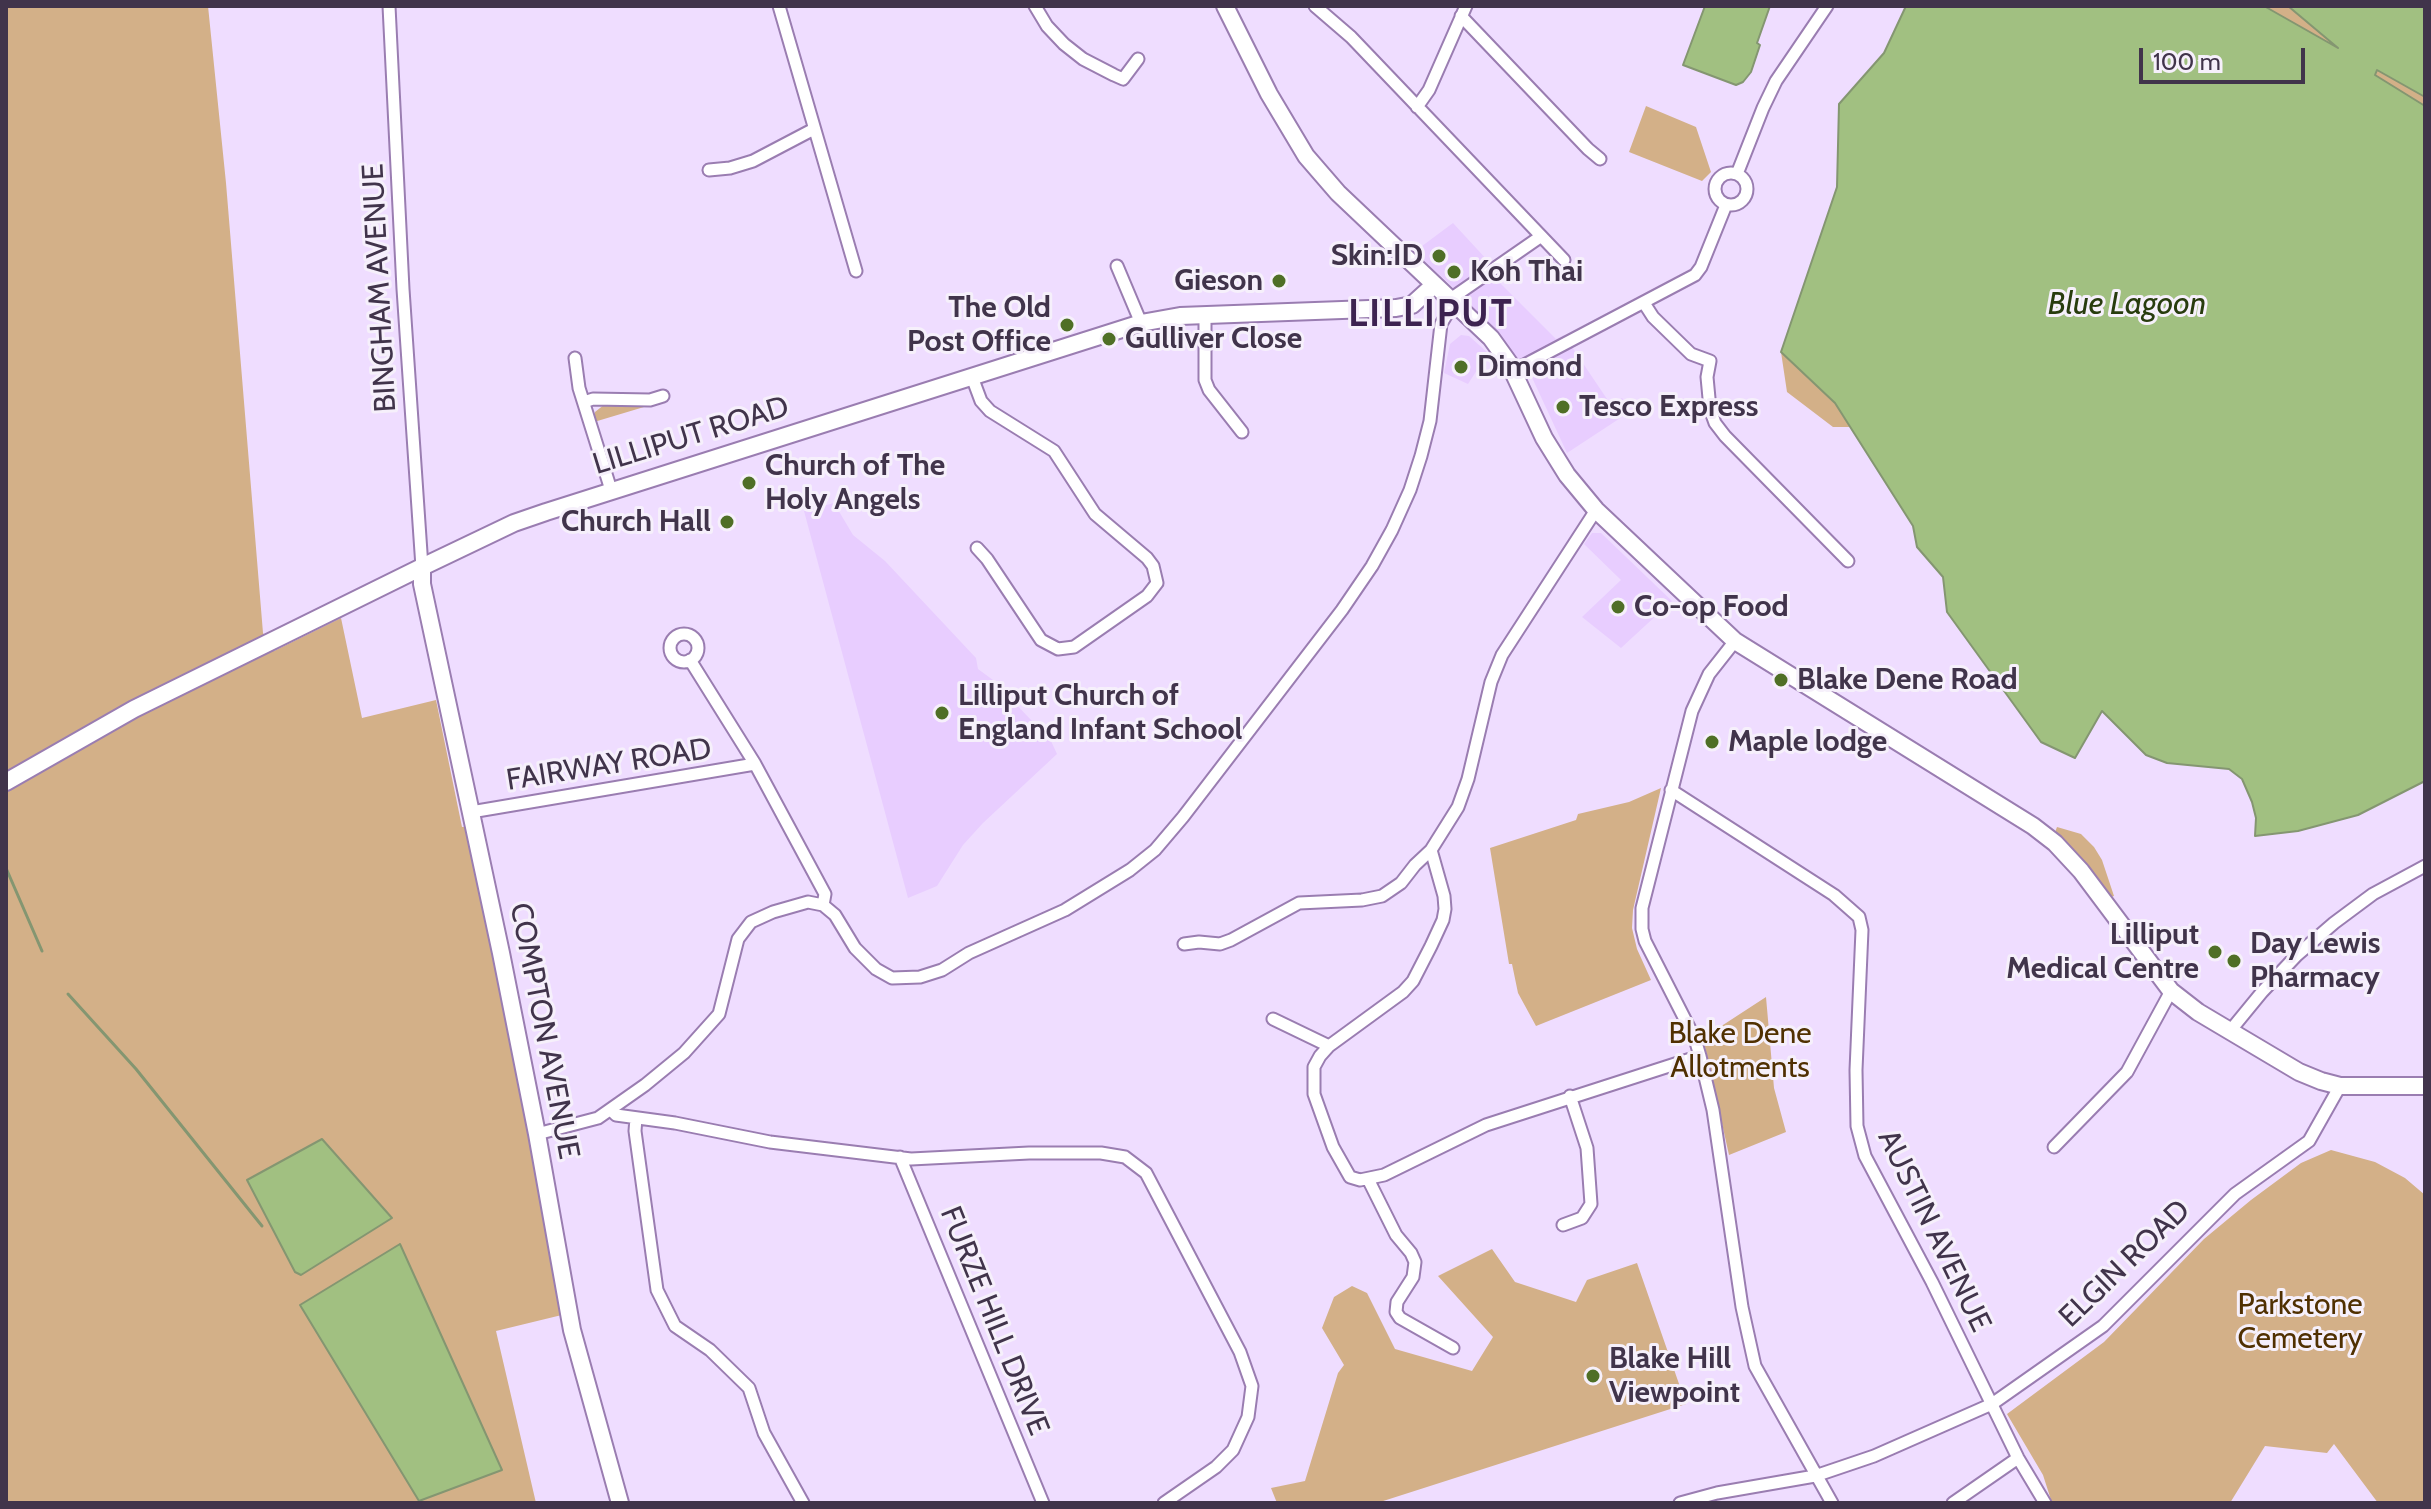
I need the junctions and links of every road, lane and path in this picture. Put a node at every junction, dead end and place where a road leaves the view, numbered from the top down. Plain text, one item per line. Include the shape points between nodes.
1 (389, 6) edge
2 (779, 6) edge
3 (1035, 6) edge
4 (1225, 6) edge
5 (1315, 6) edge
6 (1827, 6) edge
7 (1463, 11) edge
8 (1138, 59) dead end
9 (1417, 107) junction
10 (814, 129) junction
11 (1600, 159) dead end
12 (709, 170) dead end
13 (1737, 174) junction
14 (1726, 205) junction
15 (1540, 237) junction
16 (1564, 260) dead end
17 (1117, 266) dead end
18 (856, 271) dead end
19 (1434, 285) junction
20 (1451, 302) junction
21 (1644, 303) junction
22 (1205, 314) junction
23 (1141, 323) junction
24 (575, 358) dead end
25 (1513, 371) junction
26 (972, 377) junction
27 (663, 396) dead end
28 (584, 402) junction
29 (1242, 432) dead end
30 (611, 490) junction
31 (1596, 510) junction
32 (977, 548) dead end
33 (1848, 561) dead end
34 (422, 567) junction
35 (1735, 641) junction
36 (690, 660) dead end
37 (755, 764) junction
38 (6, 782) edge
39 (1671, 790) junction
40 (471, 812) junction
41 (1431, 850) junction
42 (2425, 866) edge
43 (823, 905) junction
44 (1184, 944) dead end
45 (2171, 991) junction
46 (1273, 1019) dead end
47 (2230, 1031) junction
48 (1329, 1046) junction
49 (1700, 1056) junction
50 (2340, 1086) junction
51 (2425, 1086) edge
52 (1570, 1096) junction
53 (611, 1110) junction
54 (636, 1118) junction
55 (537, 1134) junction
56 (2054, 1147) dead end
57 (900, 1157) junction
58 (1368, 1179) junction
59 (1563, 1225) dead end
60 (1453, 1348) dead end
61 (1992, 1404) junction
62 (2018, 1458) junction
63 (1815, 1476) junction
64 (620, 1503) edge
65 (803, 1503) edge
66 (1043, 1503) edge
67 (1164, 1503) edge
68 (1680, 1503) edge
69 (1832, 1503) edge
70 (1953, 1503) edge
71 (2045, 1503) edge

1 - 34 street, BINGHAM AVENUE
2 - 10 street
3 - 8 street via 1064,44 1114,75 1123,79
4 - 19 street via 1306,156
5 - 9 street
6 - 13 street via 1776,81
7 - 9 street
7 - 11 street
9 - 15 street
10 - 12 street via 753,161
10 - 18 street
13 - 14 street via 1747,193 1738,204
13 - 14 street via 1725,174 1716,184 1716,195
14 - 21 street via 1695,275
15 - 16 street
15 - 20 street
17 - 23 street
19 - 20 street
19 - 22 street, LILLIPUT ROAD via 1412,305 1396,308
20 - 25 street via 1491,338
20 - 43 street via 1441,324 1421,456 1392,530 1318,642 1155,850 1065,910 920,977 892,978 876,969
21 - 25 street
21 - 33 street via 1691,354 1710,361 1710,409 1725,436
22 - 23 street, LILLIPUT ROAD
22 - 29 street via 1205,380
23 - 26 street, LILLIPUT ROAD
24 - 28 street
25 - 31 street via 1552,453
26 - 30 street, LILLIPUT ROAD
26 - 32 street via 990,411 1054,451 1095,514 1147,558 1157,583 1147,596 1074,647 1058,649 1041,640
27 - 28 street
28 - 30 street
30 - 34 street, LILLIPUT ROAD via 514,523
31 - 35 street
31 - 41 street via 1502,655 1458,807
34 - 38 street, LILLIPUT ROAD via 134,709
34 - 40 street, COMPTON AVENUE
35 - 39 street via 1699,692
35 - 45 street via 2055,843
36 - 37 street
37 - 40 street, FAIRWAY ROAD
37 - 43 street via 825,894
39 - 49 street via 1642,908 1642,929
39 - 61 street, AUSTIN AVENUE via 1834,895 1859,917 1857,1126 1865,1156
40 - 55 street, COMPTON AVENUE
41 - 44 street via 1382,896 1299,903 1220,944
41 - 48 street via 1445,909 1413,981
42 - 47 street via 2334,923 2297,955
43 - 53 street via 795,905 751,922 738,939 724,1001 710,1026
45 - 47 street
45 - 56 street via 2127,1072
46 - 48 street
47 - 50 street via 2299,1072
48 - 58 street via 1314,1067 1319,1113 1350,1177
49 - 52 street
49 - 63 street via 1755,1366
50 - 51 street
50 - 61 street, ELGIN ROAD via 2309,1141 2226,1202 2103,1326
52 - 58 street via 1486,1125
52 - 59 street via 1587,1148 1591,1204 1582,1218
53 - 54 street
53 - 55 street
54 - 57 street via 770,1142
54 - 65 street via 657,1290 675,1326 710,1350 749,1388 764,1433
55 - 64 street, COMPTON AVENUE via 572,1330
57 - 66 street, FURZE HILL DRIVE
57 - 67 street via 1101,1153 1125,1157 1146,1173 1248,1368 1252,1386 1248,1417 1233,1450
58 - 60 street via 1415,1262 1396,1312
61 - 62 street
61 - 63 street, ELGIN ROAD
62 - 70 street
62 - 71 street
63 - 68 street, ELGIN ROAD
63 - 69 street

